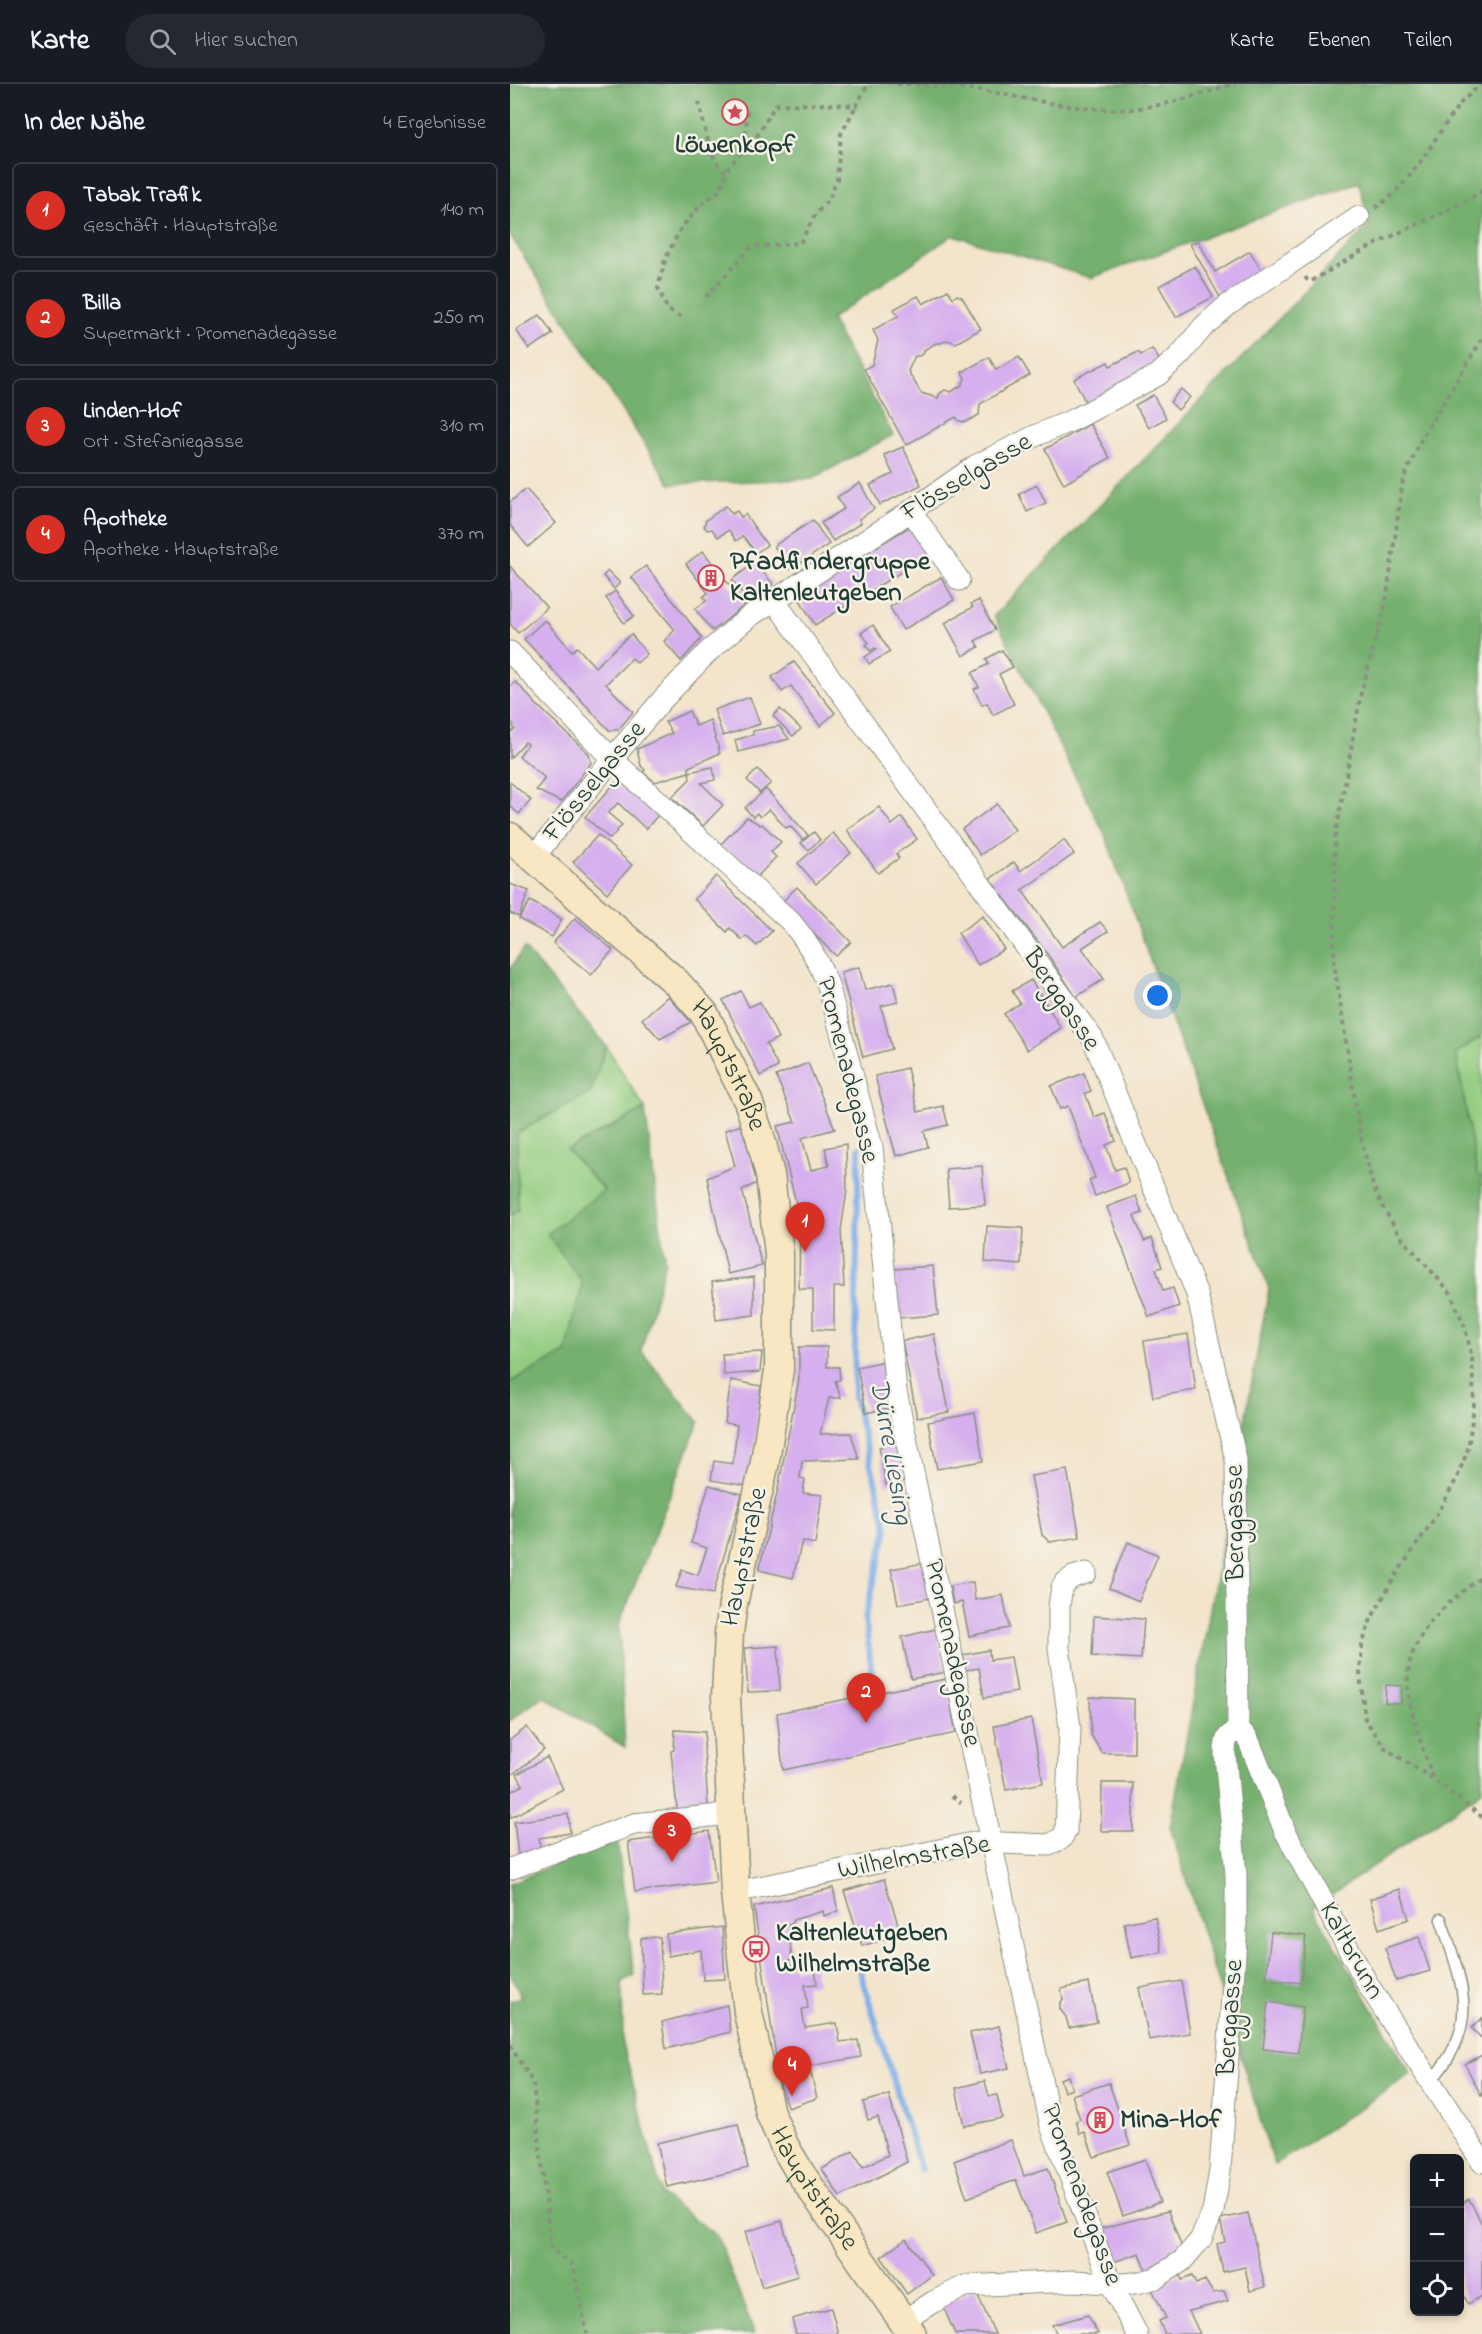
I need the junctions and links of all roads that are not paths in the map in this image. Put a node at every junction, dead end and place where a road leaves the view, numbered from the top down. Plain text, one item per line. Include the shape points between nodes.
1 (1359, 218) road end
2 (911, 511) junction
3 (959, 580) dead end
4 (773, 599) junction
5 (510, 652) edge
6 (612, 759) junction
7 (510, 837) edge
8 (534, 857) junction
9 (1086, 1574) dead end
10 (1238, 1731) junction
11 (730, 1814) junction
12 (991, 1842) junction
13 (510, 1869) edge
14 (735, 1892) junction
15 (1441, 1919) dead end
16 (1430, 2082) junction
17 (1482, 2164) edge
18 (1111, 2284) junction
19 (907, 2328) edge
20 (1137, 2334) edge

1 - 2 street, Flösselgasse via 1228,305 1158,375 1075,419 1034,430 950,477
2 - 3 street
2 - 4 street, Flösselgasse
4 - 6 street, Flösselgasse via 693,666
4 - 10 street, Berggasse via 1093,1039 1197,1294 1236,1460
5 - 6 street, Promenadegasse
6 - 8 street, Flösselgasse
6 - 12 street, Promenadegasse via 791,922 807,941 828,985 872,1147 896,1392
7 - 8 main road, Hauptstraße
8 - 11 main road, Hauptstraße via 677,983 704,1013 748,1101 770,1175 779,1254 779,1371 765,1462 729,1633 726,1696
9 - 12 street, Wilhelmstraße via 1065,1583 1059,1606 1059,1648 1070,1728 1066,1831 1049,1845
10 - 16 street, Kaltbrunn via 1248,1739 1285,1831 1366,1983
10 - 18 street, Berggasse via 1229,1735 1225,1745 1236,1875 1236,1939 1220,2171 1213,2211 1201,2238 1182,2261 1156,2278
11 - 13 street via 634,1824
11 - 14 main road, Hauptstraße
12 - 14 street, Wilhelmstraße
12 - 18 street, Promenadegasse via 1052,2126
14 - 19 main road, Hauptstraße via 748,2012 770,2113 801,2174
15 - 16 lane via 1461,1982 1465,2013 1455,2048
16 - 17 street, Kaltbrunn
18 - 19 street, Berggasse via 1074,2281 965,2286 933,2302
18 - 20 street, Promenadegasse

